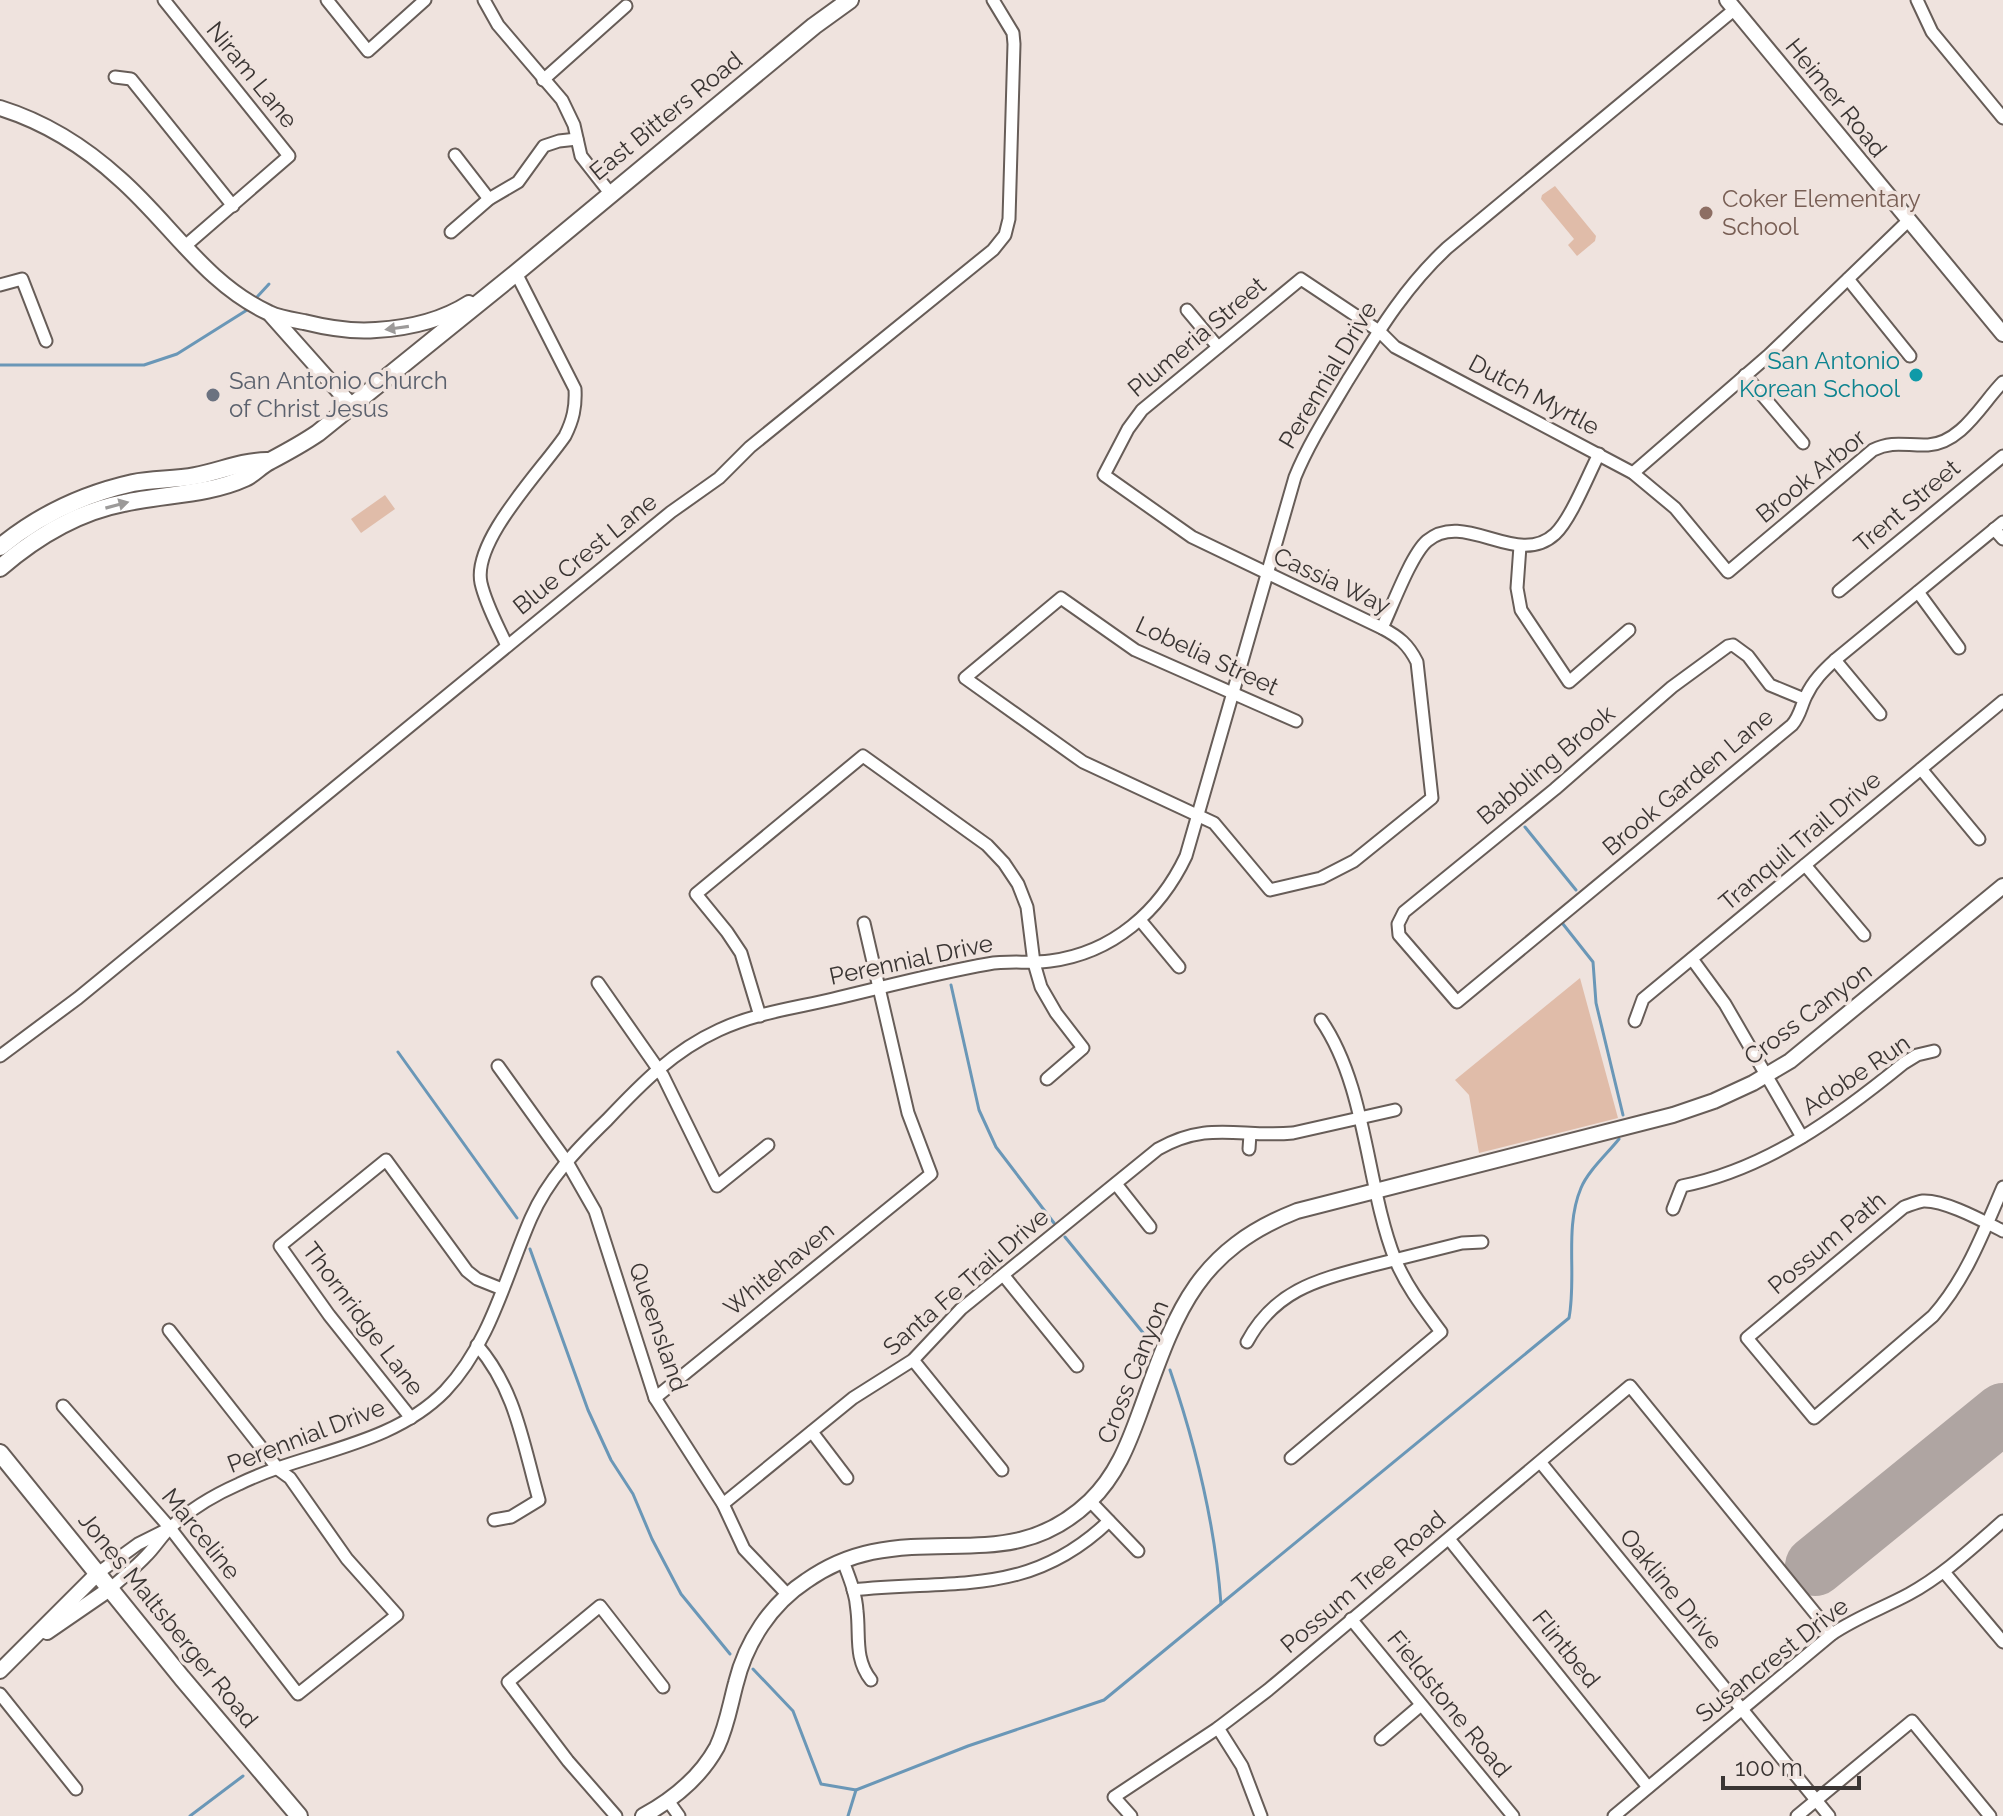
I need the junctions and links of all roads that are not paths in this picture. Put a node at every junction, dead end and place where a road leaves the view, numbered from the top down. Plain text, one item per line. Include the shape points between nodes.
1 (164, 0) edge
2 (327, 0) edge
3 (425, 0) edge
4 (484, 0) edge
5 (850, 0) edge
6 (993, 0) edge
7 (1917, 0) edge
8 (1731, 5) edge
9 (626, 6) dead end
10 (115, 77) dead end
11 (543, 80) junction
12 (0, 108) edge
13 (2003, 118) edge
14 (577, 139) junction
15 (455, 155) dead end
16 (610, 193) junction
17 (489, 199) junction
18 (233, 206) junction
19 (1908, 221) junction
20 (451, 232) dead end
21 (184, 247) junction
22 (516, 273) junction
23 (1301, 279) joint
24 (1848, 279) junction
25 (0, 285) edge
26 (1187, 310) dead end
27 (270, 314) junction
28 (1379, 331) junction
29 (2003, 334) edge
30 (46, 341) dead end
31 (1218, 347) junction
32 (1910, 356) dead end
33 (1745, 375) junction
34 (2003, 382) edge
35 (351, 405) junction
36 (1803, 443) dead end
37 (1599, 454) junction
38 (2003, 456) edge
39 (1633, 473) junction
40 (1104, 475) joint
41 (70, 512) junction
42 (1999, 525) edge
43 (2003, 539) edge
44 (1520, 546) junction
45 (0, 547) edge
46 (0, 568) edge
47 (1728, 572) joint
48 (1267, 575) junction
49 (1839, 591) dead end
50 (1918, 592) junction
51 (1382, 628) junction
52 (1629, 630) dead end
53 (507, 646) junction
54 (1959, 648) dead end
55 (1835, 660) junction
56 (1233, 695) junction
57 (1804, 699) junction
58 (2003, 701) edge
59 (1880, 714) dead end
60 (1296, 721) dead end
61 (1921, 769) junction
62 (1199, 814) junction
63 (1979, 839) dead end
64 (1805, 865) junction
65 (2003, 886) edge
66 (1140, 920) junction
67 (864, 923) dead end
68 (1864, 935) dead end
69 (1692, 959) junction
70 (1034, 963) junction
71 (1179, 967) dead end
72 (598, 983) dead end
73 (879, 988) junction
74 (1457, 1002) joint
75 (760, 1016) junction
76 (1321, 1020) dead end
77 (1635, 1021) dead end
78 (1934, 1051) dead end
79 (0, 1056) edge
80 (498, 1066) dead end
81 (657, 1068) junction
82 (1767, 1074) junction
83 (1047, 1079) dead end
84 (1395, 1110) dead end
85 (1358, 1118) junction
86 (1250, 1134) junction
87 (1802, 1137) junction
88 (768, 1145) dead end
89 (1249, 1149) dead end
90 (567, 1162) junction
91 (1116, 1184) junction
92 (2003, 1187) edge
93 (1377, 1191) junction
94 (1673, 1209) dead end
95 (1987, 1223) junction
96 (1150, 1227) dead end
97 (2003, 1231) edge
98 (1482, 1242) dead end
99 (1395, 1260) junction
100 (1004, 1276) junction
101 (502, 1289) junction
102 (169, 1330) dead end
103 (1247, 1342) dead end
104 (477, 1345) junction
105 (913, 1360) junction
106 (1077, 1366) dead end
107 (655, 1398) junction
108 (63, 1406) dead end
109 (411, 1418) junction
110 (812, 1432) junction
111 (0, 1453) edge
112 (1291, 1458) dead end
113 (1541, 1463) junction
114 (279, 1470) junction
115 (1002, 1470) dead end
116 (847, 1478) dead end
117 (1090, 1501) junction
118 (723, 1504) junction
119 (494, 1520) dead end
120 (1109, 1521) junction
121 (2003, 1521) edge
122 (170, 1528) junction
123 (1449, 1539) junction
124 (1138, 1551) dead end
125 (843, 1561) junction
126 (1944, 1572) junction
127 (98, 1573) junction
128 (111, 1588) junction
129 (853, 1590) junction
130 (787, 1594) junction
131 (1351, 1619) junction
132 (1832, 1634) junction
133 (2003, 1642) edge
134 (27, 1645) junction
135 (0, 1671) edge
136 (871, 1680) dead end
137 (663, 1687) dead end
138 (0, 1694) edge
139 (1421, 1705) junction
140 (1741, 1711) junction
141 (1218, 1728) junction
142 (1381, 1739) dead end
143 (1648, 1787) junction
144 (76, 1789) dead end
145 (1815, 1801) junction
146 (669, 1802) junction
147 (299, 1816) edge
148 (616, 1816) edge
149 (643, 1816) edge
150 (679, 1816) edge
151 (1131, 1816) edge
152 (1261, 1816) edge
153 (1513, 1816) edge
154 (1614, 1816) edge
155 (1797, 1816) edge
156 (1829, 1816) edge
157 (1990, 1816) edge

1 - 18 street, Niram Lane via 289,156
2 - 3 street via 368,51
4 - 11 street
5 - 16 main road, East Bitters Road
6 - 53 street, Blue Crest Lane via 1014,44 1011,200 1005,235 719,478
7 - 13 street via 1932,32
8 - 19 street, Heimer Road
8 - 28 street, Perennial Drive via 1447,248 1404,293
9 - 11 street
10 - 18 street via 131,79
11 - 14 street via 562,100
12 - 21 street via 47,127 92,155
14 - 16 street via 581,156
14 - 17 street via 544,146 518,182
15 - 17 street
16 - 22 main road, East Bitters Road
17 - 20 street
18 - 21 street
19 - 24 street
19 - 29 street, Heimer Road
21 - 27 street via 219,281
22 -> 27 street via 454,313 404,327 333,329
22 - 35 main road, East Bitters Road
22 - 53 street via 575,389 576,401 565,436 495,529 483,554 481,581
23 - 28 street, Dutch Myrtle
23 - 31 street, Plumeria Street
24 - 32 street
24 - 33 street
25 - 30 street via 22,279
26 - 31 street
27 - 35 street
28 - 37 street, Dutch Myrtle via 1395,347
28 - 48 street, Perennial Drive via 1305,454
31 - 40 street, Plumeria Street via 1142,410
33 - 36 street
33 - 39 street
34 - 47 street, Brook Arbor via 1984,407 1940,442 1887,443 1873,450
35 - 41 main road, East Bitters Road via 318,433 269,461 242,462 159,489 101,492
37 - 39 street, Dutch Myrtle
37 - 44 street via 1554,535
38 - 49 street, Trent Street
39 - 47 street, Dutch Myrtle via 1675,508
40 - 48 street, Cassia Way via 1192,537
41 - 45 main road via 19,531
41 - 46 main road
42 - 43 street
42 - 50 street, Brook Garden Lane
44 - 51 street via 1460,532 1426,542
44 - 52 street via 1517,588 1523,616 1569,682
48 - 51 street, Cassia Way
48 - 56 street, Perennial Drive
50 - 54 street
50 - 55 street, Brook Garden Lane
51 - 62 street, Cassia Way via 1409,646 1417,662 1432,798 1354,861 1321,878 1270,890 1220,828
53 - 79 street, Blue Crest Lane
55 - 57 street, Brook Garden Lane
55 - 59 street
56 - 60 street, Lobelia Street
56 - 62 street, Perennial Drive
56 - 62 street, Lobelia Street via 1135,650 1061,598 965,678 1083,762
57 - 74 street, Brook Garden Lane via 1792,725
57 - 74 street, Babbling Brook via 1770,685 1748,656 1728,646 1404,912 1399,935
58 - 61 street, Tranquil Trail Drive
61 - 63 street
61 - 64 street, Tranquil Trail Drive
62 - 66 street, Perennial Drive via 1179,872
64 - 68 street
64 - 69 street, Tranquil Trail Drive
65 - 82 street, Cross Canyon via 1824,1035
66 - 70 street, Perennial Drive via 1086,952
66 - 71 street
67 - 73 street
69 - 77 street, Tranquil Trail Drive via 1643,999
69 - 82 street, Adobe Run
70 - 73 street, Perennial Drive via 994,963
70 - 75 street via 1027,907 1004,863 987,845 863,756 696,894 741,953
70 - 83 street via 1048,1001 1083,1048
72 - 81 street
73 - 75 street, Perennial Drive
73 - 107 street, Whitehaven via 908,1113 931,1174
75 - 81 street, Perennial Drive via 700,1039
76 - 85 street via 1342,1056
78 - 87 street, Adobe Run via 1904,1063
80 - 90 street, Queensland
81 - 88 street via 717,1186
81 - 90 street, Perennial Drive
82 - 87 street, Adobe Run
82 - 93 street, Cross Canyon via 1673,1115
84 - 85 street, Santa Fe Trail Drive
85 - 86 street, Santa Fe Trail Drive via 1302,1132
85 - 93 street
86 - 89 street
86 - 91 street, Santa Fe Trail Drive via 1217,1130 1184,1135
87 - 94 street, Adobe Run via 1741,1168 1682,1186
90 - 101 street, Perennial Drive via 532,1216
90 - 107 street, Queensland via 595,1211
91 - 96 street
91 - 100 street, Santa Fe Trail Drive
92 - 95 street
93 - 99 street
93 - 117 street, Cross Canyon via 1276,1219 1213,1264 1176,1317 1122,1459
95 - 95 street, Possum Path via 1958,1284 1933,1316 1814,1418 1747,1338 1904,1207 1933,1202
95 - 97 street, Possum Path
98 - 99 street
99 - 103 street via 1299,1289 1265,1314
99 - 112 street via 1441,1332
100 - 105 street, Santa Fe Trail Drive via 961,1309
100 - 106 street
101 - 104 street, Perennial Drive
101 - 109 street, Thornridge Lane via 467,1271 386,1160 280,1246
102 - 114 street
104 - 109 street, Perennial Drive via 447,1389
104 - 119 street via 509,1394 539,1500 511,1517
105 - 110 street, Santa Fe Trail Drive
105 - 115 street
107 - 118 street, Queensland
108 - 122 street, Marceline
109 - 114 street, Perennial Drive
110 - 116 street
110 - 118 street, Santa Fe Trail Drive
111 - 127 main road, Jones Maltsberger Road
113 - 123 street, Possum Tree Road
113 - 132 street, Possum Tree Road via 1630,1386
113 - 140 street, Oakline Drive
114 - 122 street, Perennial Drive via 216,1495
114 - 122 street, Marceline via 397,1615 298,1694
117 - 120 street
117 - 125 street, Cross Canyon via 1054,1527 1013,1542 891,1549
118 - 130 street, Queensland via 744,1549
120 - 124 street
120 - 129 street via 1055,1561 1010,1577 963,1585
121 - 126 street, Susancrest Drive
122 - 127 street, Perennial Drive
122 - 128 street, Perennial Drive
123 - 131 street, Possum Tree Road
123 - 143 street, Flintbed
125 - 129 street
125 - 130 street, Cross Canyon
126 - 132 street, Susancrest Drive
126 - 133 street
127 - 128 main road, Jones Maltsberger Road
127 - 134 street
128 - 134 street
128 - 147 main road, Jones Maltsberger Road
129 - 136 street via 858,1649
130 - 146 street, Cross Canyon via 747,1651 717,1746
131 - 139 street, Fieldstone Road
131 - 141 street, Possum Tree Road
132 - 140 street, Susancrest Drive
134 - 135 street
137 - 148 street via 600,1606 508,1682
138 - 144 street
139 - 142 street
139 - 153 street, Fieldstone Road
140 - 143 street, Susancrest Drive
140 - 145 street, Oakline Drive
141 - 151 street, Possum Tree Road via 1114,1797
141 - 152 street via 1242,1766
143 - 154 street, Susancrest Drive
145 - 155 street
145 - 156 street, Oakline Drive
145 - 157 street via 1912,1721
146 - 149 street, Cross Canyon
146 - 150 street

